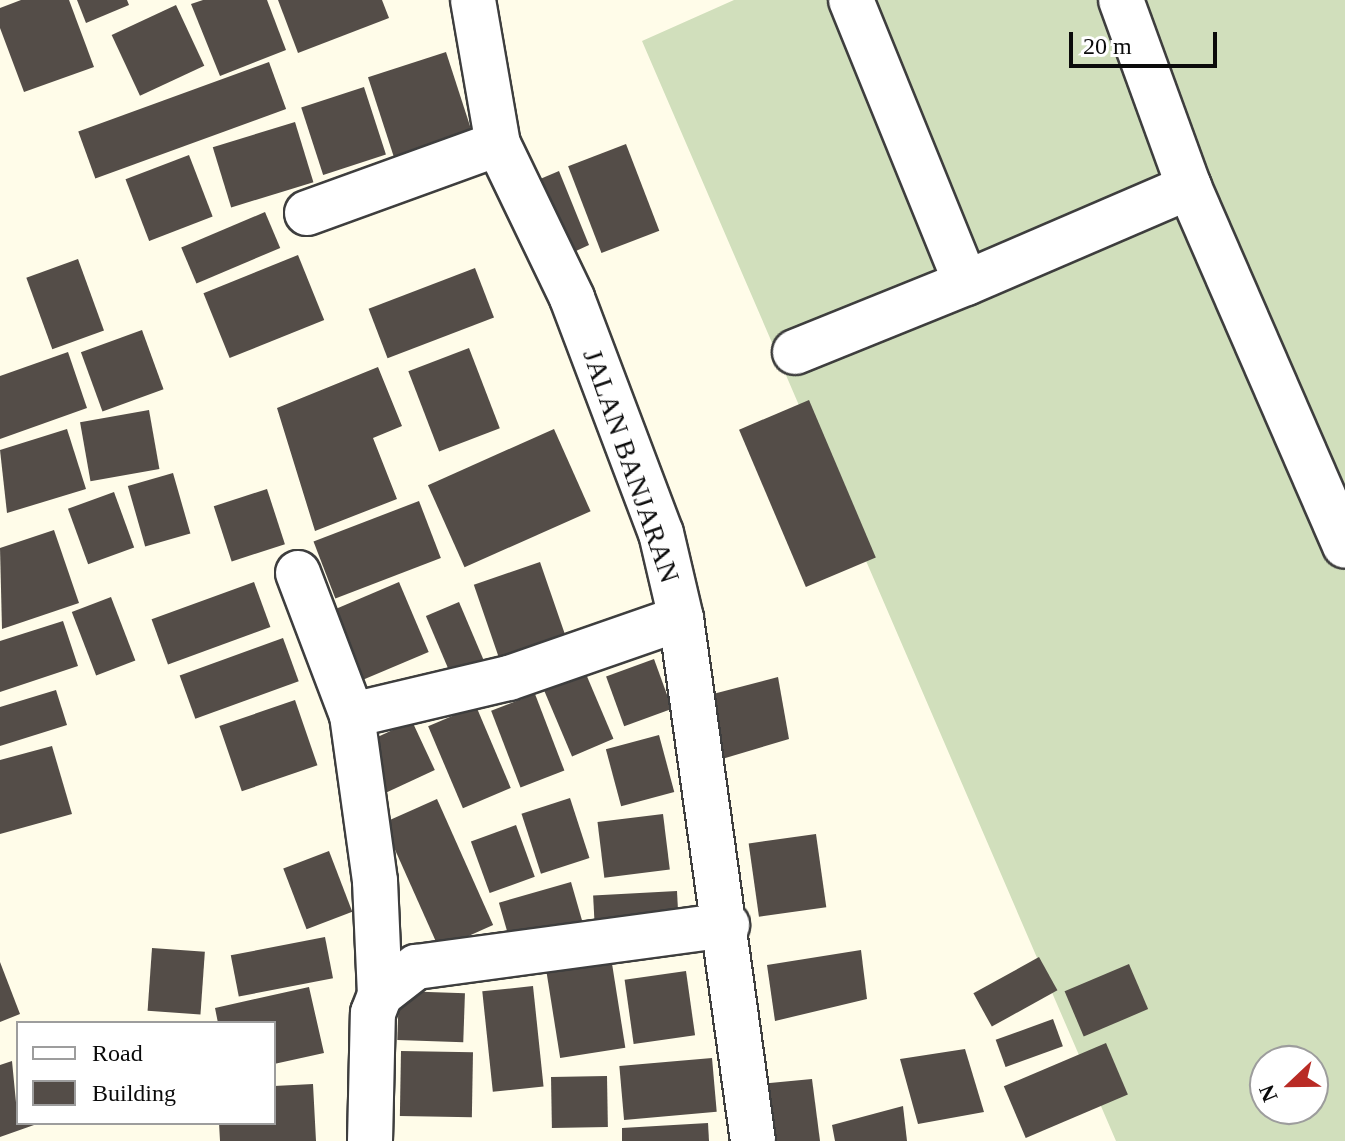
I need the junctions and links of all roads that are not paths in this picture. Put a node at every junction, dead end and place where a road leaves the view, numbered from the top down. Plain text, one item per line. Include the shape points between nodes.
1 (473, 0) edge
2 (851, 0) edge
3 (1121, 0) edge
4 (498, 144) junction
5 (1189, 187) junction
6 (307, 213) dead end
7 (966, 283) junction
8 (795, 352) dead end
9 (1345, 545) edge
10 (298, 573) dead end
11 (681, 618) junction
12 (352, 715) junction
13 (727, 925) junction
14 (380, 995) junction
15 (370, 1141) edge
16 (753, 1141) edge

1 - 4 street, JALAN BANJARAN
2 - 7 street
3 - 5 street
4 - 6 street
4 - 11 street, JALAN BANJARAN via 572,298 661,533
5 - 7 street
5 - 9 street
7 - 8 street
10 - 12 street
11 - 12 street via 509,678
11 - 13 street, JALAN BANJARAN
12 - 14 street via 375,881
13 - 14 street via 416,967
13 - 16 street, JALAN BANJARAN
14 - 15 street via 373,1013

